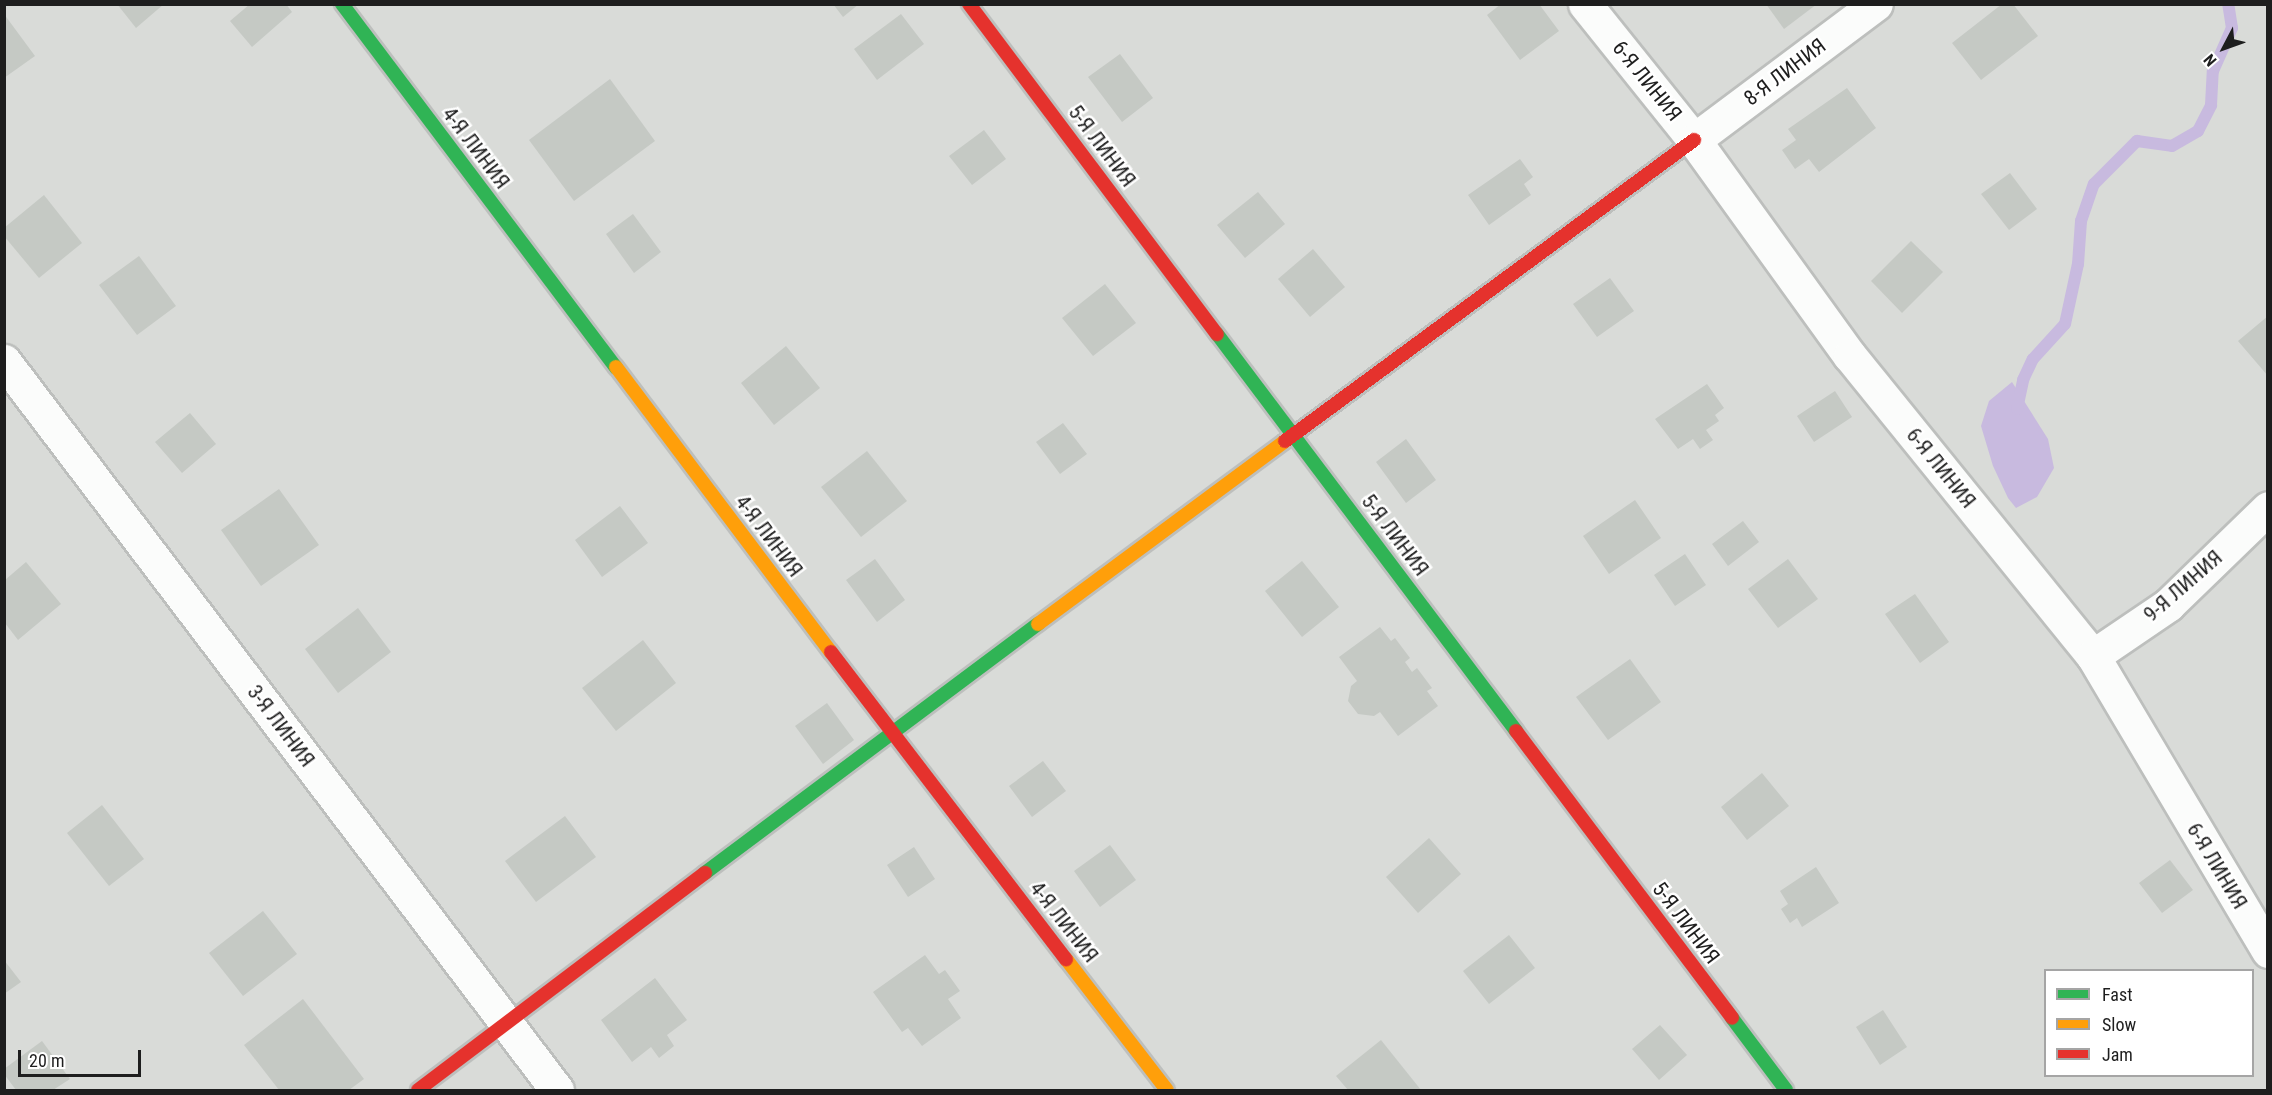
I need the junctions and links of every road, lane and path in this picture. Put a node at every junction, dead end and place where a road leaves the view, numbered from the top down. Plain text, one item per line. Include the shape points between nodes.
1 (342, 4) edge
2 (969, 4) edge
3 (1585, 4) edge
4 (1876, 4) edge
5 (1694, 140) junction
6 (4, 361) edge
7 (1293, 435) junction
8 (2268, 508) edge
9 (2093, 656) junction
10 (891, 732) junction
11 (2268, 951) edge
12 (506, 1024) junction
13 (418, 1090) edge
14 (557, 1090) edge
15 (1167, 1090) edge
16 (1786, 1090) edge

1 - 10 street, 4-Я ЛИНИЯ
2 - 7 street, 5-Я ЛИНИЯ
3 - 5 street, 6-Я ЛИНИЯ
4 - 5 street, 8-Я ЛИНИЯ
5 - 7 street
5 - 9 street, 6-Я ЛИНИЯ via 1850,356
6 - 12 street, 3-Я ЛИНИЯ
7 - 10 street
7 - 16 street, 5-Я ЛИНИЯ
8 - 9 street, 9-Я ЛИНИЯ via 2168,605
9 - 11 street, 6-Я ЛИНИЯ
10 - 12 street
10 - 15 street, 4-Я ЛИНИЯ
12 - 13 street
12 - 14 street, 3-Я ЛИНИЯ

